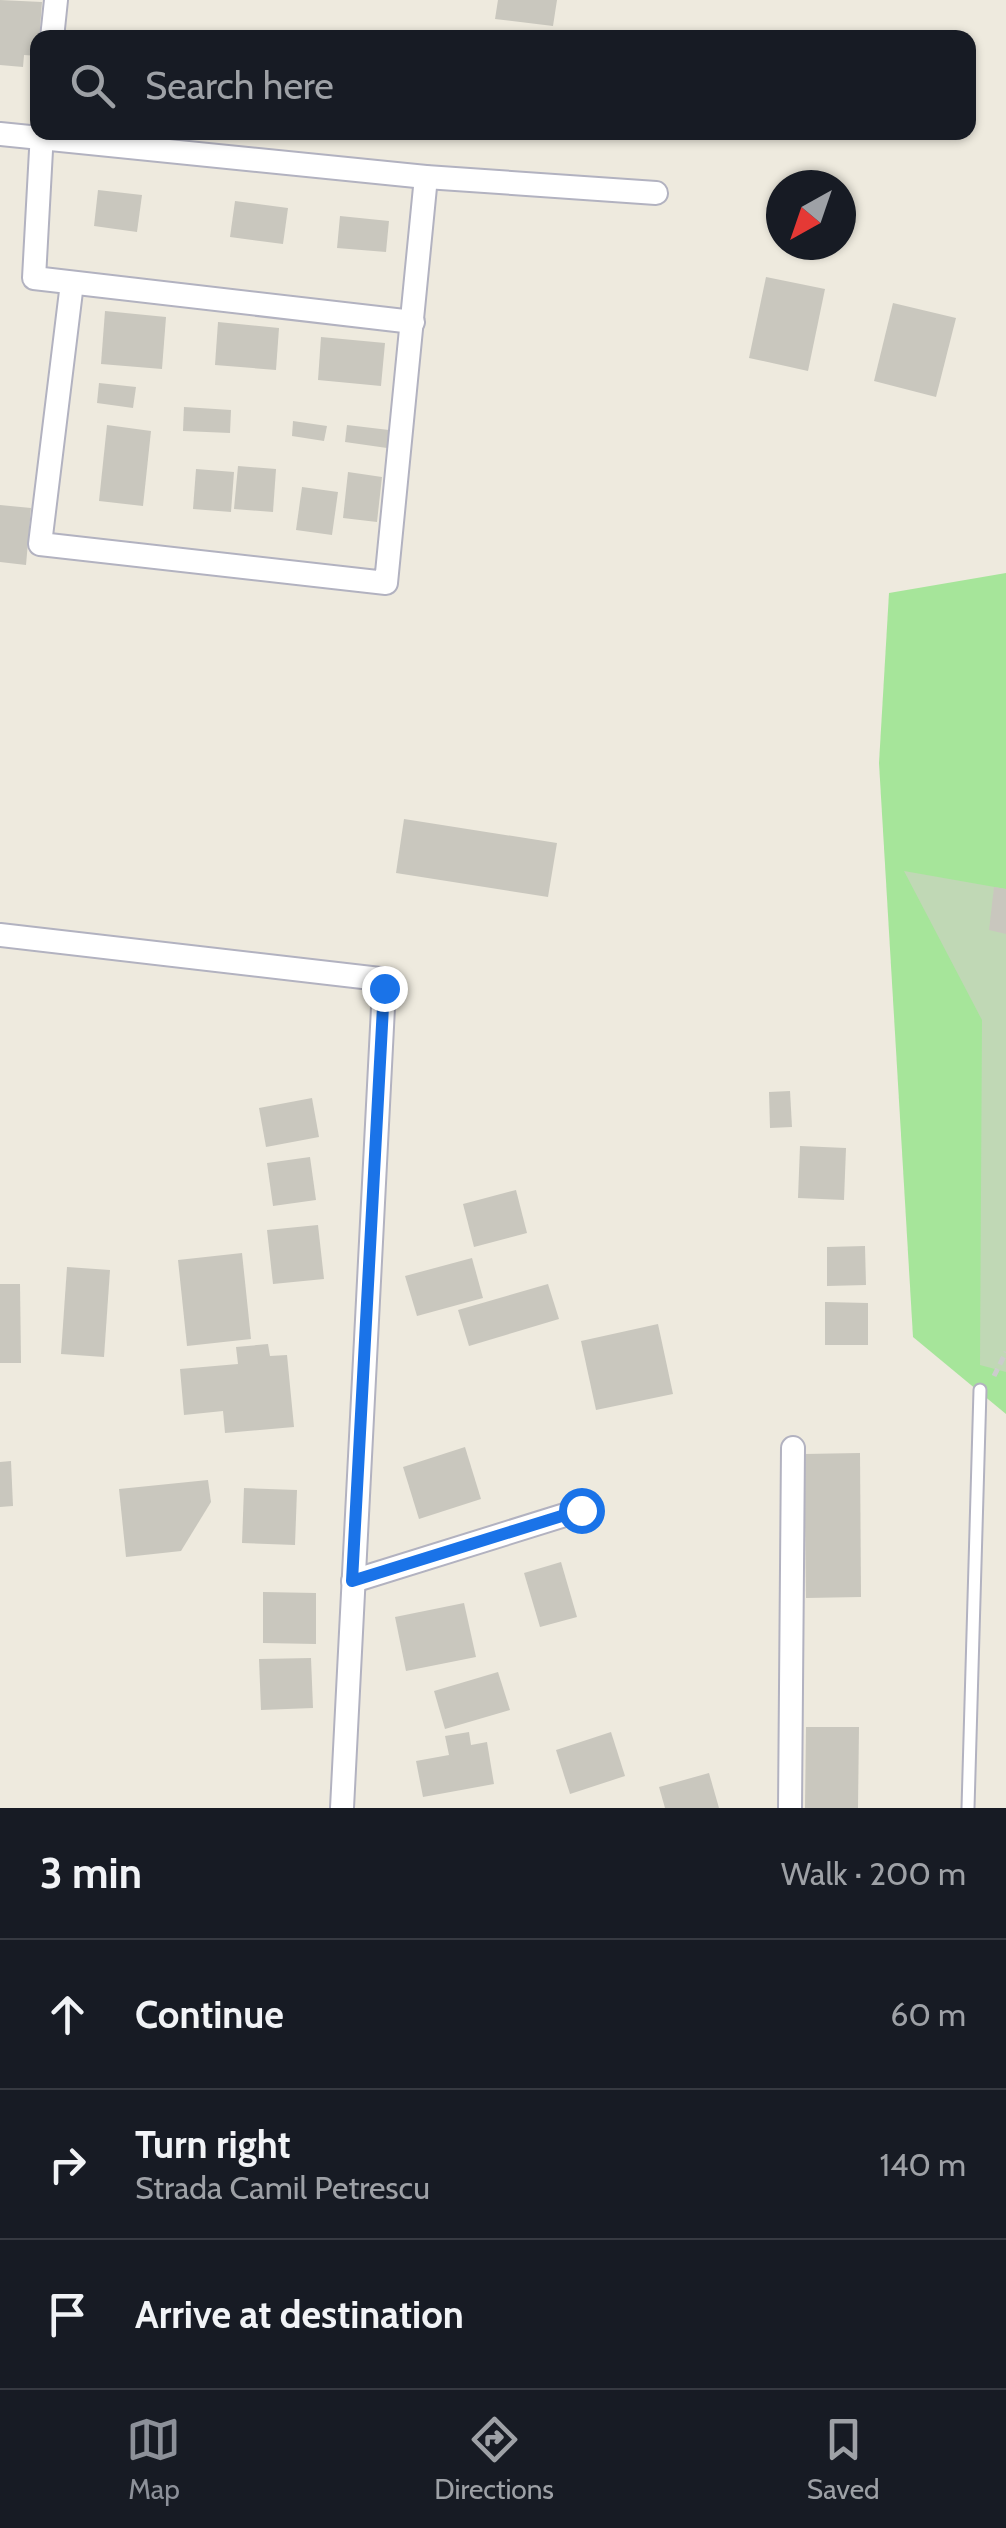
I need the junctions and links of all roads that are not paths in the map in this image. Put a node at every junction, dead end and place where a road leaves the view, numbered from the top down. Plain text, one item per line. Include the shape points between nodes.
1 (56, 0) edge
2 (53, 30) edge
3 (0, 134) edge
4 (30, 135) edge
5 (42, 140) edge
6 (88, 140) edge
7 (426, 177) junction
8 (656, 192) dead end
9 (72, 283) junction
10 (413, 322) junction
11 (0, 934) edge
12 (980, 1390) road end
13 (793, 1448) dead end
14 (581, 1510) dead end
15 (352, 1581) junction
16 (342, 1808) edge
17 (790, 1808) edge
18 (968, 1808) edge

1 - 2 street
3 - 4 street
5 - 9 street via 34,278
6 - 7 street
7 - 8 street
7 - 10 street
9 - 10 street
9 - 10 street via 40,544 386,583
11 - 15 street via 380,979
12 - 18 lane
13 - 17 street
14 - 15 street
15 - 16 street

